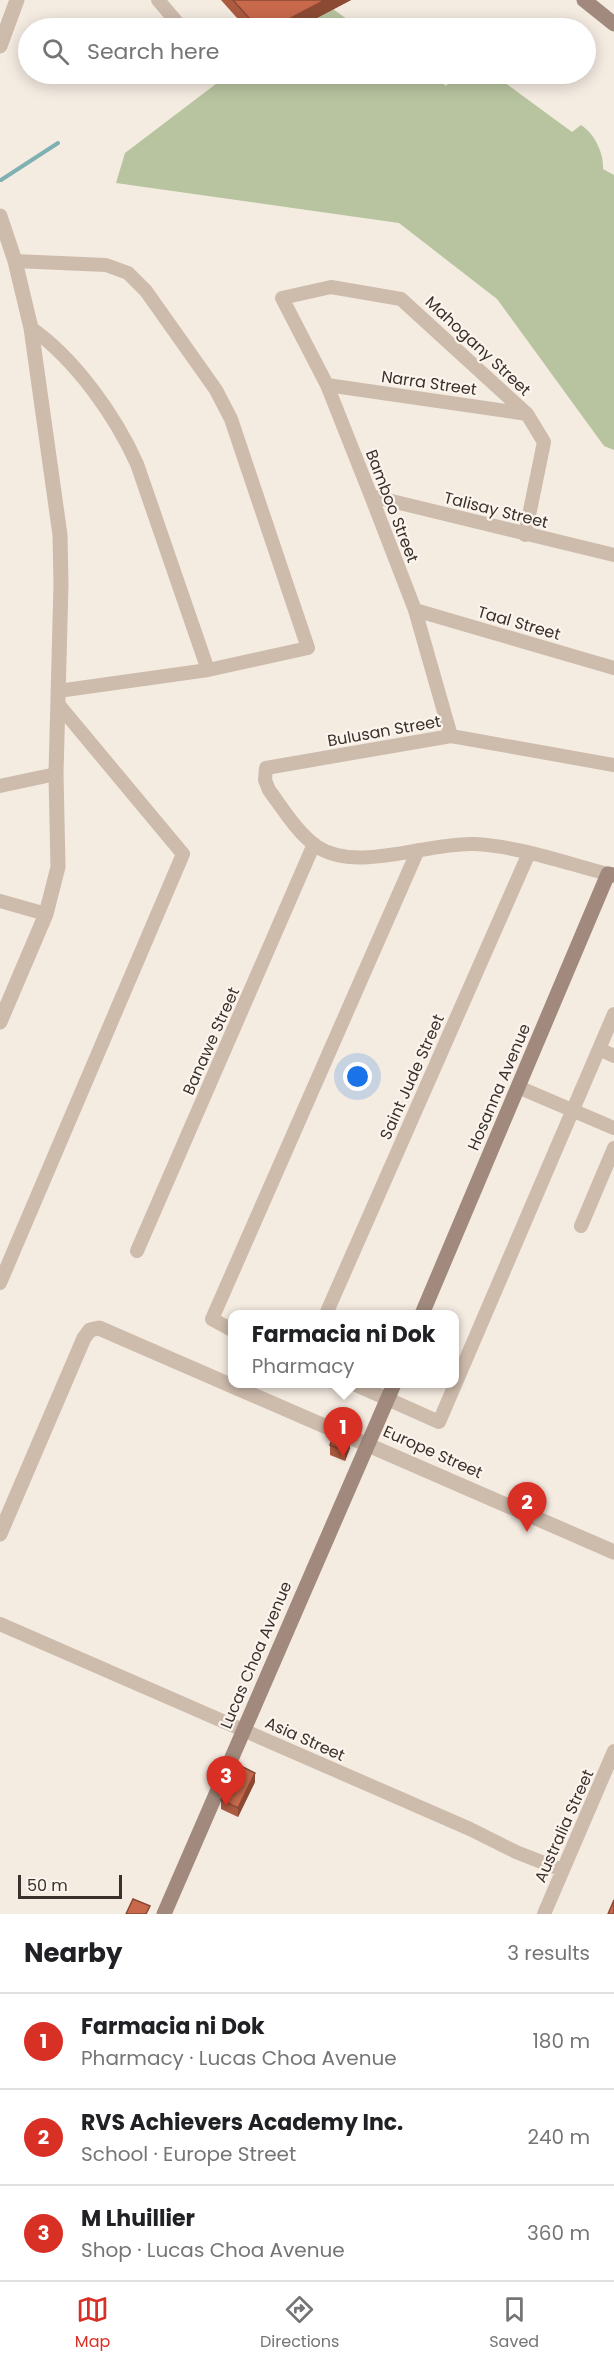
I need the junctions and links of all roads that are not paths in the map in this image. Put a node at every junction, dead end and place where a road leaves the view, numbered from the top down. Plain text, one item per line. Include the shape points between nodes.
1 (17, 0) edge
2 (158, 0) edge
3 (584, 0) edge
4 (173, 18) edge
5 (614, 24) edge
6 (0, 46) edge
7 (0, 216) edge
8 (15, 261) junction
9 (282, 297) joint
10 (31, 328) junction
11 (327, 385) junction
12 (527, 414) junction
13 (371, 496) junction
14 (525, 535) junction
15 (614, 555) edge
16 (415, 610) junction
17 (614, 668) edge
18 (208, 670) junction
19 (58, 697) junction
20 (451, 736) junction
21 (614, 765) edge
22 (56, 774) junction
23 (0, 786) edge
24 (314, 844) junction
25 (418, 850) junction
26 (529, 853) junction
27 (611, 875) edge
28 (0, 901) edge
29 (46, 914) junction
30 (614, 1014) edge
31 (0, 1022) edge
32 (598, 1049) junction
33 (614, 1056) edge
34 (518, 1087) junction
35 (572, 1110) junction
36 (614, 1128) edge
37 (614, 1148) edge
38 (581, 1226) dead end
39 (137, 1251) dead end
40 (0, 1283) edge
41 (328, 1310) edge
42 (425, 1310) edge
43 (228, 1328) edge
44 (459, 1375) edge
45 (228, 1383) edge
46 (240, 1388) edge
47 (361, 1388) edge
48 (392, 1388) edge
49 (453, 1388) edge
50 (385, 1405) junction
51 (368, 1443) junction
52 (0, 1534) edge
53 (614, 1552) edge
54 (0, 1624) edge
55 (244, 1730) junction
56 (614, 1752) edge
57 (562, 1870) junction
58 (164, 1914) edge
59 (544, 1914) edge

1 - 6 street
2 - 4 street
3 - 5 main road
7 - 8 street
8 - 10 street
8 - 18 street via 106,265 128,273 146,291 216,390 231,419 308,648
9 - 11 street, Bamboo Street
9 - 12 street, Mahogany Street via 331,287 401,299
10 - 18 street via 68,358 128,443
10 - 19 street via 60,535
11 - 12 street, Narra Street
11 - 13 street, Bamboo Street
12 - 14 street, Mahogany Street via 544,442
13 - 14 street, Talisay Street
13 - 16 street, Bamboo Street
14 - 15 street, Talisay Street
16 - 17 street, Taal Street
16 - 20 street, Bamboo Street
18 - 19 street
19 - 22 street
19 - 40 street via 183,854
20 - 21 street, Bulusan Street
20 - 24 street, Bulusan Street via 266,768 269,790
22 - 23 street
22 - 29 street via 58,867
24 - 25 street via 342,857
24 - 39 street, Banawe Street
25 - 26 street via 446,844 475,844
25 - 43 street via 212,1319
26 - 27 street
26 - 41 street, Saint Jude Street
27 - 34 main road, Hosanna Avenue
28 - 29 street
29 - 31 street
30 - 32 street
32 - 33 street
32 - 35 street
34 - 35 street
34 - 42 main road, Hosanna Avenue
35 - 36 street
35 - 44 street
37 - 38 street
45 - 52 street, Europe Street via 99,1328 90,1330
46 - 51 street, Europe Street
47 - 50 street
48 - 50 main road
49 - 50 street via 439,1422
50 - 51 main road, Lucas Choa Avenue
51 - 53 street, Europe Street
51 - 55 main road, Lucas Choa Avenue
54 - 55 street, Asia Street
55 - 57 street, Asia Street
55 - 58 main road, Lucas Choa Avenue
56 - 57 street, Australia Street
57 - 59 street, Australia Street

